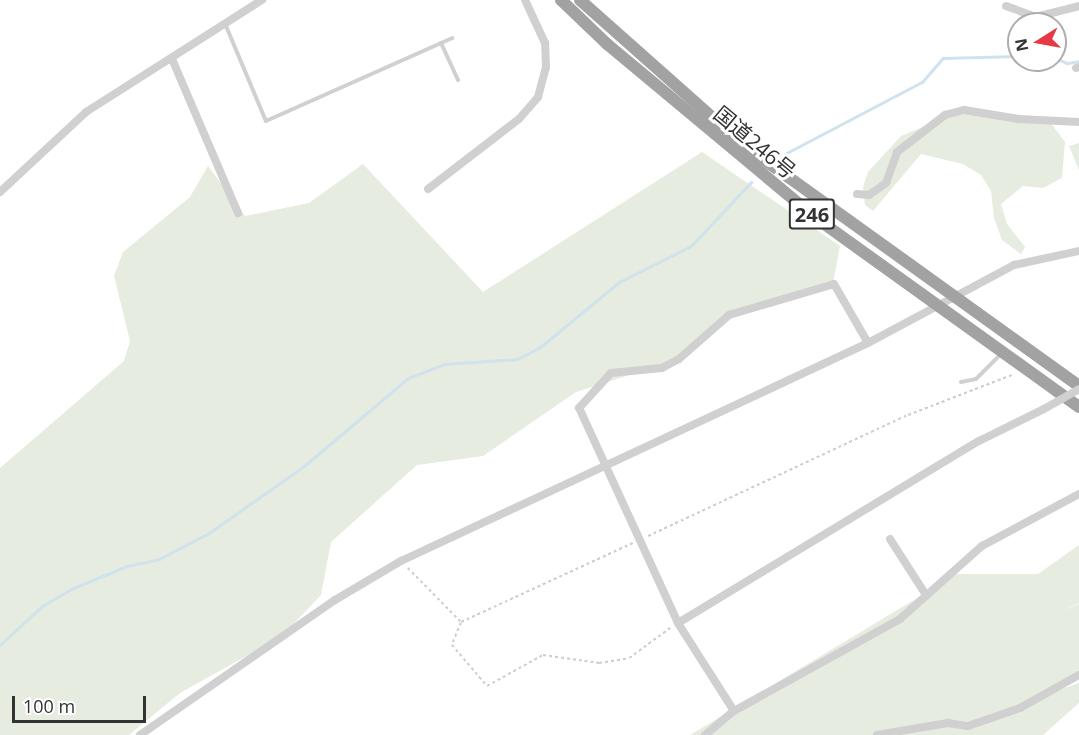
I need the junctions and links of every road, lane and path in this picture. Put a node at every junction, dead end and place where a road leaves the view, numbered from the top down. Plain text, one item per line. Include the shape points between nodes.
1 (262, 0) edge
2 (525, 0) edge
3 (561, 0) edge
4 (580, 0) edge
5 (1006, 6) dead end
6 (1079, 6) edge
7 (226, 26) junction
8 (452, 38) dead end
9 (441, 43) junction
10 (172, 59) junction
11 (458, 80) dead end
12 (1079, 123) edge
13 (428, 189) dead end
14 (0, 192) edge
15 (857, 194) dead end
16 (238, 213) dead end
17 (1079, 251) edge
18 (953, 298) junction
19 (939, 303) junction
20 (868, 343) junction
21 (1004, 350) junction
22 (1028, 368) junction
23 (961, 382) dead end
24 (1079, 387) edge
25 (1079, 407) edge
26 (604, 467) junction
27 (1079, 494) edge
28 (890, 539) dead end
29 (639, 540) junction
30 (401, 561) junction
31 (927, 595) junction
32 (461, 622) junction
33 (678, 622) junction
34 (1079, 675) edge
35 (734, 711) junction
36 (140, 735) edge
37 (705, 735) edge
38 (877, 735) edge

1 - 7 street
2 - 13 street via 545,43 546,68 538,97 519,119
3 - 19 highway, 国道246号 / 246 via 607,44 816,218
4 - 18 highway, 国道246号 / 246 via 741,143
5 - 6 street via 1036,17
7 - 9 lane via 266,121
7 - 10 street
8 - 9 lane
9 - 11 lane
10 - 14 street via 86,112
10 - 16 street
12 - 15 street via 964,110 945,115 897,152 885,183 868,195
17 - 18 street via 1067,257 1024,261
18 - 19 street
18 - 24 highway, 国道246号 / 246
19 - 20 street
19 - 21 highway, 国道246号 / 246
20 - 26 street
20 - 26 street via 834,284 740,310 662,368 611,373 579,408
21 - 22 highway, 国道246号 / 246
21 - 23 lane via 990,369 976,379
22 - 25 highway, 国道246号 / 246
22 - 29 path via 908,415
24 - 33 street, bridge via 978,441
26 - 29 street
26 - 30 street
27 - 31 street via 982,546
28 - 31 street
29 - 32 path
29 - 33 street
30 - 32 path
30 - 36 street via 335,600
31 - 35 street via 900,619
32 - 33 path via 452,645 487,686 543,655 599,663 629,658
33 - 35 street
34 - 38 street via 1020,708 968,726 948,723
35 - 37 street

